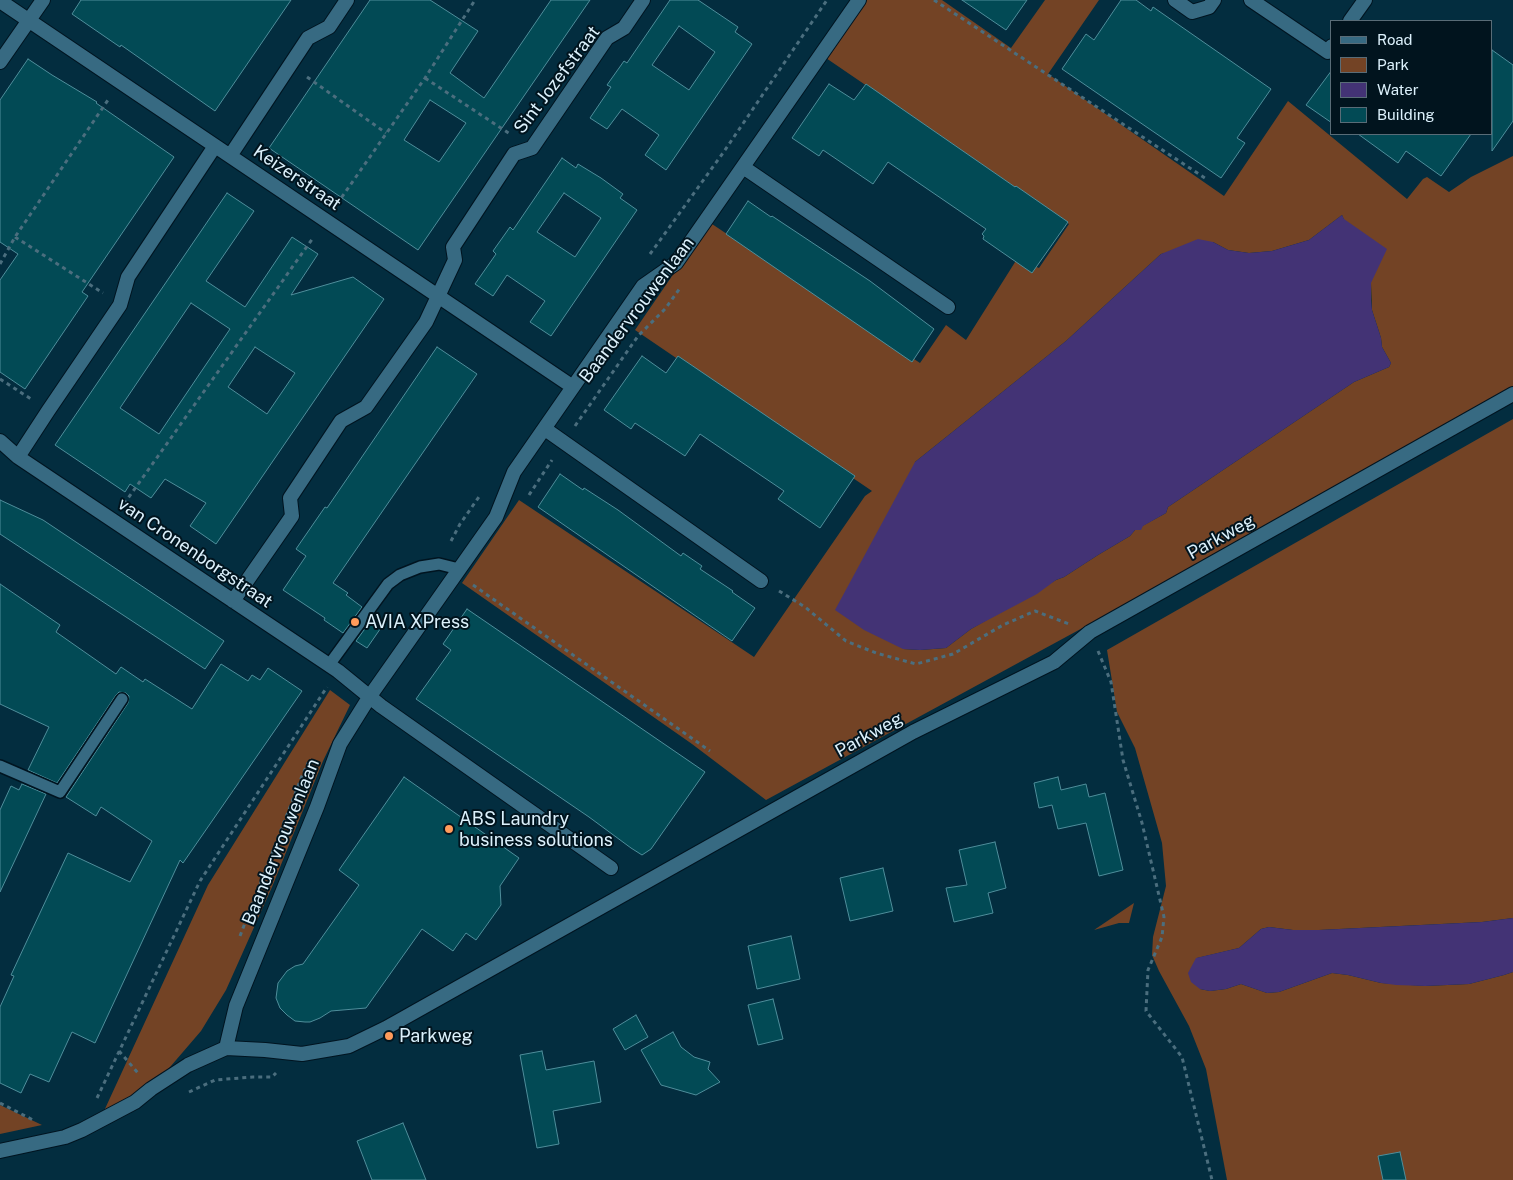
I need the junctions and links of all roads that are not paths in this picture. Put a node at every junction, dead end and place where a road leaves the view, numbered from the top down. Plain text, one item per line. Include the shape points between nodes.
1 (43, 0) edge
2 (347, 0) edge
3 (643, 0) edge
4 (859, 0) edge
5 (1175, 0) edge
6 (1214, 0) edge
7 (1251, 0) edge
8 (1365, 0) edge
9 (0, 2) edge
10 (29, 20) junction
11 (1351, 20) edge
12 (1330, 49) edge
13 (0, 62) edge
14 (215, 146) junction
15 (230, 156) junction
16 (743, 167) junction
17 (437, 295) junction
18 (948, 307) dead end
19 (573, 387) junction
20 (1513, 394) edge
21 (545, 429) junction
22 (0, 441) edge
23 (18, 457) junction
24 (459, 569) junction
25 (761, 580) road end
26 (233, 601) junction
27 (334, 668) junction
28 (370, 696) junction
29 (122, 699) dead end
30 (0, 766) edge
31 (612, 868) dead end
32 (226, 1048) junction
33 (0, 1151) edge

1 - 10 street
2 - 15 street via 330,27 308,38
3 - 17 street, Sint Jozefstraat via 624,28 607,38 532,148 514,154 453,247 455,260
4 - 16 street, Baandervrouwenlaan
5 - 6 street via 1192,12 1209,7
7 - 12 street
8 - 11 street
9 - 10 street, Keizerstraat
10 - 13 street
10 - 14 street, Keizerstraat
14 - 15 street, Keizerstraat
14 - 23 street via 128,277 120,305
15 - 17 street, Keizerstraat
16 - 18 street
16 - 19 street, Baandervrouwenlaan via 676,263 643,286
17 - 19 street, Keizerstraat
17 - 26 street, Sint Jozefstraat via 426,322 366,406 341,422 290,498 292,516
19 - 21 street, Baandervrouwenlaan
20 - 32 street, Parkweg via 1090,632 1054,662 913,732 386,1028 349,1046 302,1054
21 - 24 street, Baandervrouwenlaan via 514,472 496,517
21 - 25 street
22 - 23 street, van Cronenborgstraat
23 - 26 street, van Cronenborgstraat
24 - 27 lane via 438,564 420,567 388,584
24 - 28 street, Baandervrouwenlaan
26 - 27 street, van Cronenborgstraat
27 - 28 street, van Cronenborgstraat
28 - 31 street
28 - 32 street, Baandervrouwenlaan via 340,744 236,1006
29 - 30 lane via 60,792
32 - 33 street via 188,1065 135,1102 82,1130 65,1137

